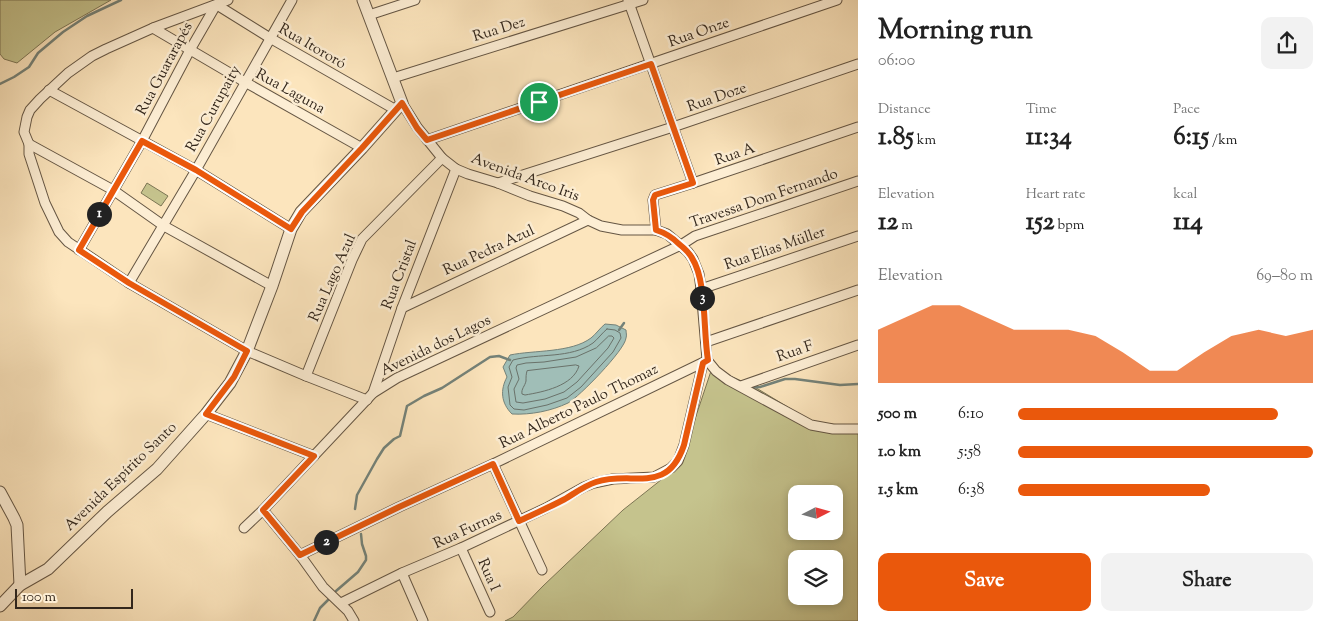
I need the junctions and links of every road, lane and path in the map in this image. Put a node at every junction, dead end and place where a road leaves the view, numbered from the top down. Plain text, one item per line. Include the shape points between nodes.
1 (228, 0) edge
2 (292, 0) edge
3 (363, 0) edge
4 (415, 0) edge
5 (643, 0) edge
6 (837, 0) edge
7 (629, 2) edge
8 (216, 5) junction
9 (369, 15) junction
10 (153, 28) junction
11 (270, 38) junction
12 (190, 50) junction
13 (651, 64) junction
14 (858, 64) edge
15 (392, 78) junction
16 (245, 82) junction
17 (49, 90) junction
18 (399, 106) junction
19 (858, 127) edge
20 (673, 128) junction
21 (427, 140) junction
22 (142, 141) junction
23 (29, 144) junction
24 (362, 148) junction
25 (442, 158) junction
26 (456, 168) junction
27 (196, 170) junction
28 (858, 181) edge
29 (498, 183) junction
30 (693, 183) junction
31 (113, 190) junction
32 (588, 220) junction
33 (164, 226) junction
34 (291, 229) junction
35 (656, 230) junction
36 (858, 236) edge
37 (681, 245) junction
38 (79, 250) junction
39 (129, 283) junction
40 (272, 286) junction
41 (702, 289) junction
42 (858, 290) edge
43 (402, 308) junction
44 (706, 342) junction
45 (858, 345) edge
46 (247, 351) junction
47 (705, 361) junction
48 (306, 376) junction
49 (741, 386) junction
50 (370, 397) junction
51 (206, 414) junction
52 (858, 429) edge
53 (314, 456) junction
54 (493, 464) junction
55 (0, 492) edge
56 (263, 510) junction
57 (519, 521) junction
58 (244, 528) dead end
59 (461, 548) junction
60 (300, 555) junction
61 (542, 570) dead end
62 (402, 573) junction
63 (20, 585) junction
64 (341, 603) junction
65 (0, 606) edge
66 (490, 612) dead end
67 (354, 621) edge
68 (423, 621) edge

1 - 8 street
2 - 11 street, Rua Curupaity
3 - 9 street, Avenida Arco Iris
4 - 9 street
5 - 7 street, Rua Dez
6 - 13 street, Rua Onze
7 - 13 street
7 - 15 street, Rua Dez
8 - 10 street
8 - 11 street, Rua Itororó
8 - 12 street, Rua Guararapés
9 - 15 street, Avenida Arco Iris
10 - 12 street, Rua Laguna
10 - 17 street via 92,56
11 - 16 street, Rua Curupaity
11 - 18 street, Rua Itororó
12 - 16 street, Rua Laguna
12 - 22 street, Rua Guararapés
13 - 20 street
13 - 21 street, Rua Onze
14 - 20 street, Rua Doze
15 - 18 street, Avenida Arco Iris
16 - 24 street, Rua Laguna
16 - 27 street, Rua Curupaity
17 - 22 street
17 - 23 street via 27,117 24,132
18 - 21 street, Avenida Arco Iris
18 - 24 street, Avenida Espírito Santo
19 - 30 street, Rua A
20 - 29 street, Rua Doze
20 - 30 street
21 - 25 street, Avenida Arco Iris
22 - 27 street
22 - 31 street, Rua Guararapés
23 - 31 street
23 - 38 street via 40,189 52,220 59,232
24 - 34 street, Avenida Espírito Santo via 302,212
25 - 26 street, Avenida Arco Iris
25 - 48 street, Rua Lago Azul via 362,239
26 - 29 street, Avenida Arco Iris
26 - 43 street, Rua Cristal
27 - 33 street, Rua Curupaity
27 - 34 street
28 - 37 street, Travessa Dom Fernando via 695,236
29 - 32 street, Avenida Arco Iris via 579,213
30 - 35 street, Rua A via 654,197
31 - 33 street
31 - 38 street, Rua Guararapés
32 - 35 street, Avenida Arco Iris via 622,230
32 - 43 street, Rua Pedra Azul
33 - 39 street, Rua Curupaity
33 - 40 street
34 - 40 street, Avenida Espírito Santo
35 - 37 street, Avenida Arco Iris
36 - 41 street, Rua Elias Müller
37 - 41 street, Rua Furnas via 693,259
37 - 50 street, Avenida dos Lagos via 397,378
38 - 39 street
39 - 46 street
40 - 46 street, Avenida Espírito Santo
41 - 44 street, Rua Furnas
42 - 44 street
43 - 50 street, Rua Cristal
44 - 47 street, Rua Furnas
45 - 49 street, Rua F
46 - 48 street
46 - 51 street, Avenida Espírito Santo via 234,377
47 - 49 street
47 - 54 street, Rua Alberto Paulo Thomaz
47 - 57 street, Rua Furnas via 684,445 672,468 654,477 613,478 594,483
48 - 50 street
49 - 52 street via 811,425
50 - 53 street, Avenida dos Lagos
51 - 53 street
51 - 63 street, Avenida Espírito Santo via 157,468 48,569
53 - 56 street, Avenida dos Lagos
54 - 57 street
54 - 60 street, Rua Alberto Paulo Thomaz
55 - 63 street via 17,526
56 - 58 street, Avenida dos Lagos
56 - 60 street
57 - 59 street, Rua Furnas
57 - 61 street
59 - 62 street, Rua Furnas
59 - 66 street, Rua I
60 - 64 street via 323,587
62 - 64 street, Rua Furnas
62 - 68 street
63 - 65 street, Avenida Espírito Santo
64 - 67 street

